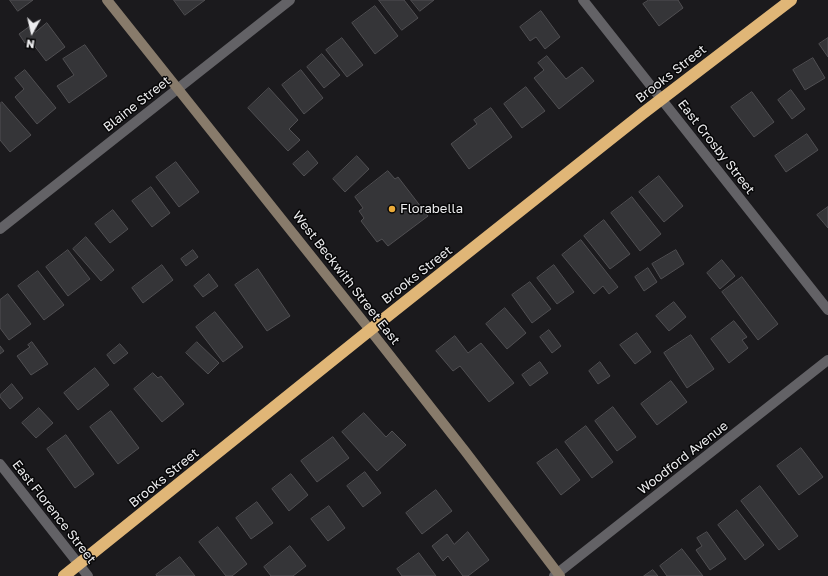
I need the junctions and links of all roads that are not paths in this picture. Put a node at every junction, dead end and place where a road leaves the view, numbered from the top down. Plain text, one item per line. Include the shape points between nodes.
1 (107, 0) edge
2 (290, 0) edge
3 (583, 0) edge
4 (791, 0) edge
5 (177, 88) junction
6 (662, 99) junction
7 (0, 229) edge
8 (828, 310) edge
9 (370, 330) junction
10 (828, 360) edge
11 (0, 464) edge
12 (79, 564) junction
13 (557, 575) edge
14 (64, 576) edge
15 (88, 576) edge

1 - 5 street, West Beckwith Street East
2 - 5 street, Blaine Street
3 - 6 street, East Crosby Street
4 - 6 highway, Brooks Street
5 - 7 street, Blaine Street
5 - 9 street, West Beckwith Street East
6 - 8 street, East Crosby Street
6 - 9 highway, Brooks Street
9 - 12 highway, Brooks Street
9 - 13 street, West Beckwith Street East via 465,451
10 - 13 street, Woodford Avenue
11 - 12 street, East Florence Street
12 - 14 highway, Brooks Street
12 - 15 street, East Florence Street

